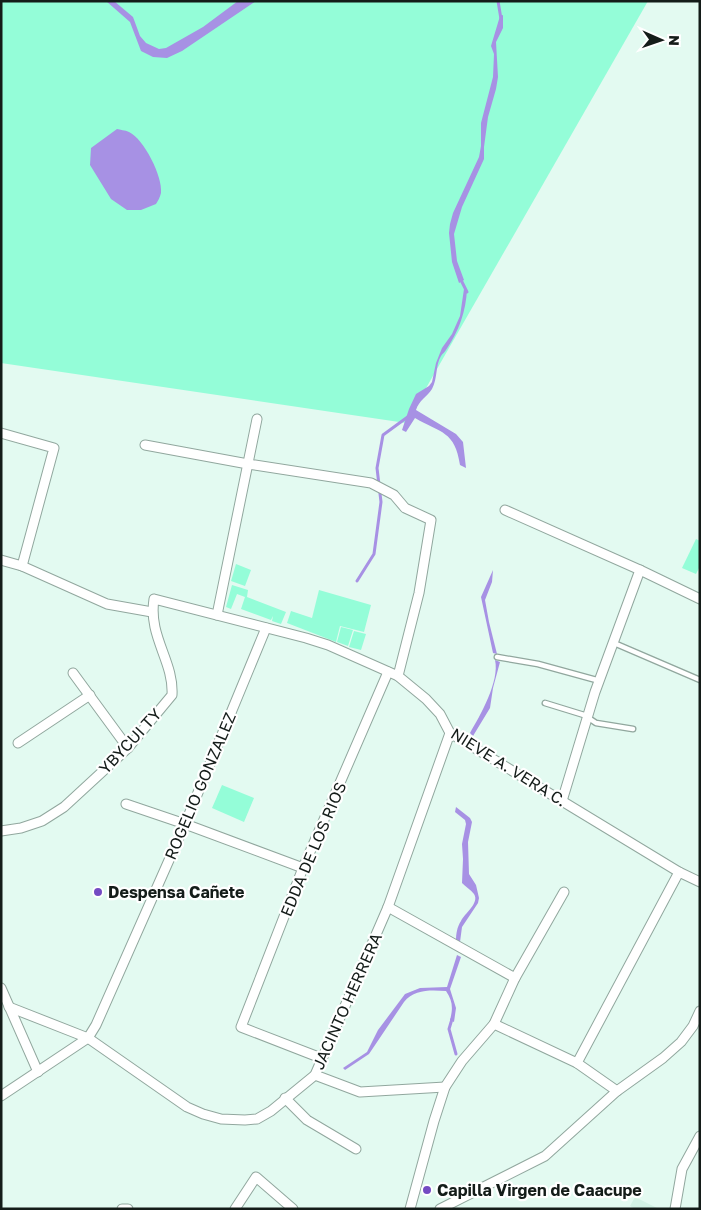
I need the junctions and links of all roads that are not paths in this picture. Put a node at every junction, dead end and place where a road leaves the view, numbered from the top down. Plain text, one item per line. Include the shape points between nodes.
1 (257, 419) dead end
2 (1, 433) edge
3 (145, 445) dead end
4 (248, 464) junction
5 (505, 510) dead end
6 (1, 560) edge
7 (22, 566) junction
8 (640, 570) junction
9 (154, 599) joint
10 (700, 599) edge
11 (152, 612) junction
12 (217, 615) junction
13 (266, 628) junction
14 (614, 643) junction
15 (496, 657) dead end
16 (388, 672) junction
17 (73, 673) dead end
18 (398, 676) junction
19 (700, 680) edge
20 (600, 681) junction
21 (90, 695) junction
22 (545, 703) dead end
23 (588, 717) junction
24 (633, 729) dead end
25 (450, 733) junction
26 (18, 743) dead end
27 (128, 748) junction
28 (562, 801) junction
29 (126, 804) dead end
30 (185, 824) junction
31 (1, 831) edge
32 (303, 868) junction
33 (679, 872) junction
34 (700, 882) edge
35 (564, 892) dead end
36 (388, 907) junction
37 (515, 978) junction
38 (1, 988) edge
39 (9, 1007) junction
40 (700, 1012) edge
41 (494, 1024) junction
42 (88, 1038) junction
43 (322, 1058) junction
44 (577, 1062) junction
45 (38, 1072) junction
46 (315, 1075) junction
47 (445, 1087) junction
48 (617, 1091) junction
49 (1, 1096) edge
50 (285, 1098) junction
51 (700, 1136) edge
52 (356, 1149) dead end
53 (122, 1209) edge
54 (128, 1209) edge
55 (236, 1209) edge
56 (293, 1209) edge
57 (410, 1209) edge
58 (440, 1209) edge
59 (675, 1209) edge

1 - 4 street
2 - 7 street via 54,448
3 - 4 street
4 - 12 street
4 - 18 street via 371,483 394,495 405,508 431,520 419,593
5 - 8 street
6 - 7 street
7 - 11 street via 107,604
8 - 10 street
8 - 14 street
9 - 11 street, YBYCUI TY
9 - 12 street, NIEVE A. VERA C.
11 - 27 street, YBYCUI TY via 153,625 173,684 172,695
12 - 13 street, NIEVE A. VERA C.
13 - 16 street, NIEVE A. VERA C. via 328,645
13 - 30 street, ROGELIO GONZALEZ
14 - 19 lane
14 - 20 street
15 - 20 lane via 538,664
16 - 18 street, NIEVE A. VERA C.
16 - 32 street, EDDA DE LOS RIOS
17 - 21 street
18 - 25 street, NIEVE A. VERA C. via 440,714
20 - 23 street
21 - 26 street
21 - 27 street
22 - 23 lane
23 - 24 lane via 596,723
23 - 28 street
25 - 28 street, NIEVE A. VERA C.
25 - 36 street, JACINTO HERRERA
27 - 31 street, YBYCUI TY via 64,807 42,821
28 - 33 street, NIEVE A. VERA C.
29 - 30 street
30 - 32 street
30 - 42 street, ROGELIO GONZALEZ
32 - 43 street, EDDA DE LOS RIOS via 241,1027
33 - 34 street, NIEVE A. VERA C.
33 - 44 street
35 - 37 street
36 - 37 street
36 - 43 street, JACINTO HERRERA
37 - 41 street
38 - 39 street
39 - 42 street, JACINTO HERRERA
39 - 45 street
40 - 48 street via 680,1042 664,1058
41 - 44 street
41 - 47 street via 462,1061
42 - 45 street, ROGELIO GONZALEZ
42 - 50 street, JACINTO HERRERA via 187,1107 203,1114 221,1119 257,1119
43 - 46 street, JACINTO HERRERA
44 - 48 street
45 - 49 street, ROGELIO GONZALEZ
46 - 47 street via 360,1092
46 - 50 street, JACINTO HERRERA
47 - 57 street
48 - 58 street via 545,1156
50 - 52 street via 307,1120
51 - 59 street via 682,1169
53 - 54 street
55 - 56 street via 256,1177

